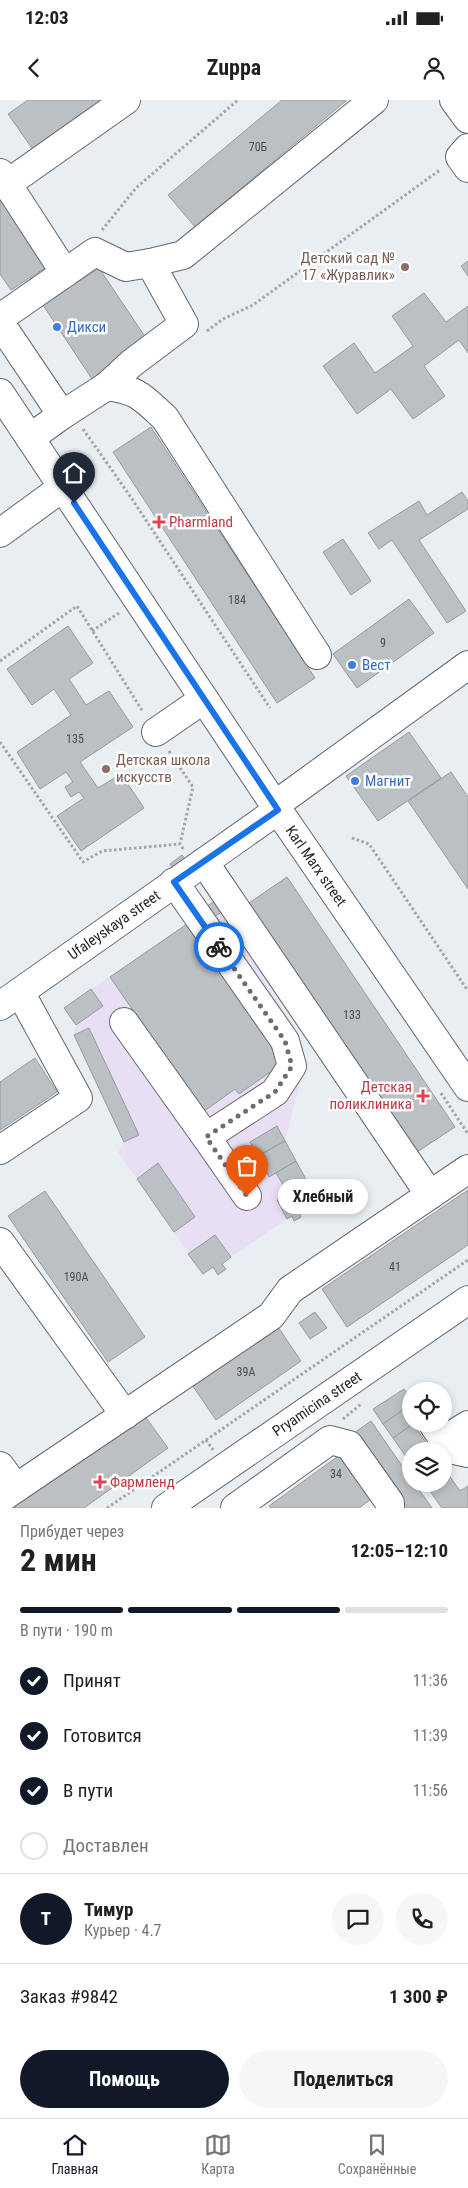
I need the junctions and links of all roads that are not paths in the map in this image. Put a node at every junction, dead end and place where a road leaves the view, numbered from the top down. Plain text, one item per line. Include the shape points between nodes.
1 (126, 100) edge
2 (374, 100) edge
3 (454, 100) edge
4 (468, 120) edge
5 (468, 148) edge
6 (455, 168) edge
7 (4, 178) edge
8 (150, 264) junction
9 (65, 273) junction
10 (0, 318) edge
11 (0, 323) edge
12 (107, 386) junction
13 (0, 393) edge
14 (66, 412) junction
15 (30, 438) junction
16 (63, 487) junction
17 (0, 533) edge
18 (317, 655) dead end
19 (468, 665) edge
20 (204, 699) junction
21 (156, 732) road end
22 (276, 808) junction
23 (204, 862) junction
24 (174, 882) junction
25 (10, 999) edge
26 (124, 1022) dead end
27 (468, 1087) edge
28 (206, 1137) junction
29 (0, 1150) edge
30 (468, 1169) edge
31 (430, 1195) junction
32 (247, 1196) dead end
33 (0, 1242) edge
34 (468, 1300) edge
35 (125, 1415) junction
36 (468, 1425) edge
37 (452, 1429) edge
38 (439, 1432) edge
39 (468, 1453) edge
40 (0, 1466) edge
41 (195, 1487) junction
42 (8, 1494) edge
43 (166, 1508) edge
44 (224, 1508) edge
45 (235, 1508) edge
46 (390, 1508) edge

1 - 7 street
2 - 8 street via 183,256
3 - 4 street
5 - 6 street
7 - 9 street
8 - 9 street via 126,267 95,252
8 - 12 street via 184,324
9 - 10 street
11 - 14 street
12 - 14 street
12 - 18 street via 137,393 165,418
13 - 15 street, Karl Marx street
14 - 15 street
15 - 16 street, Karl Marx street
16 - 17 street
16 - 20 street, Karl Marx street
19 - 22 street, Ufaleyskaya street
20 - 21 street
20 - 22 street, Karl Marx street
22 - 23 street, Ufaleyskaya street
22 - 27 street, Karl Marx street
23 - 24 street, Ufaleyskaya street
23 - 31 street
24 - 25 street, Ufaleyskaya street
24 - 28 street via 285,1041 292,1066 275,1092
25 - 29 street via 78,1098
26 - 28 street
28 - 32 street
30 - 31 street
31 - 35 street via 290,1290 272,1316
33 - 35 street
34 - 41 street, Pryamicina street
35 - 42 street
36 - 37 street
38 - 39 street via 450,1449
40 - 42 street
41 - 43 street, Pryamicina street
41 - 44 street
45 - 46 street via 330,1440 349,1445

